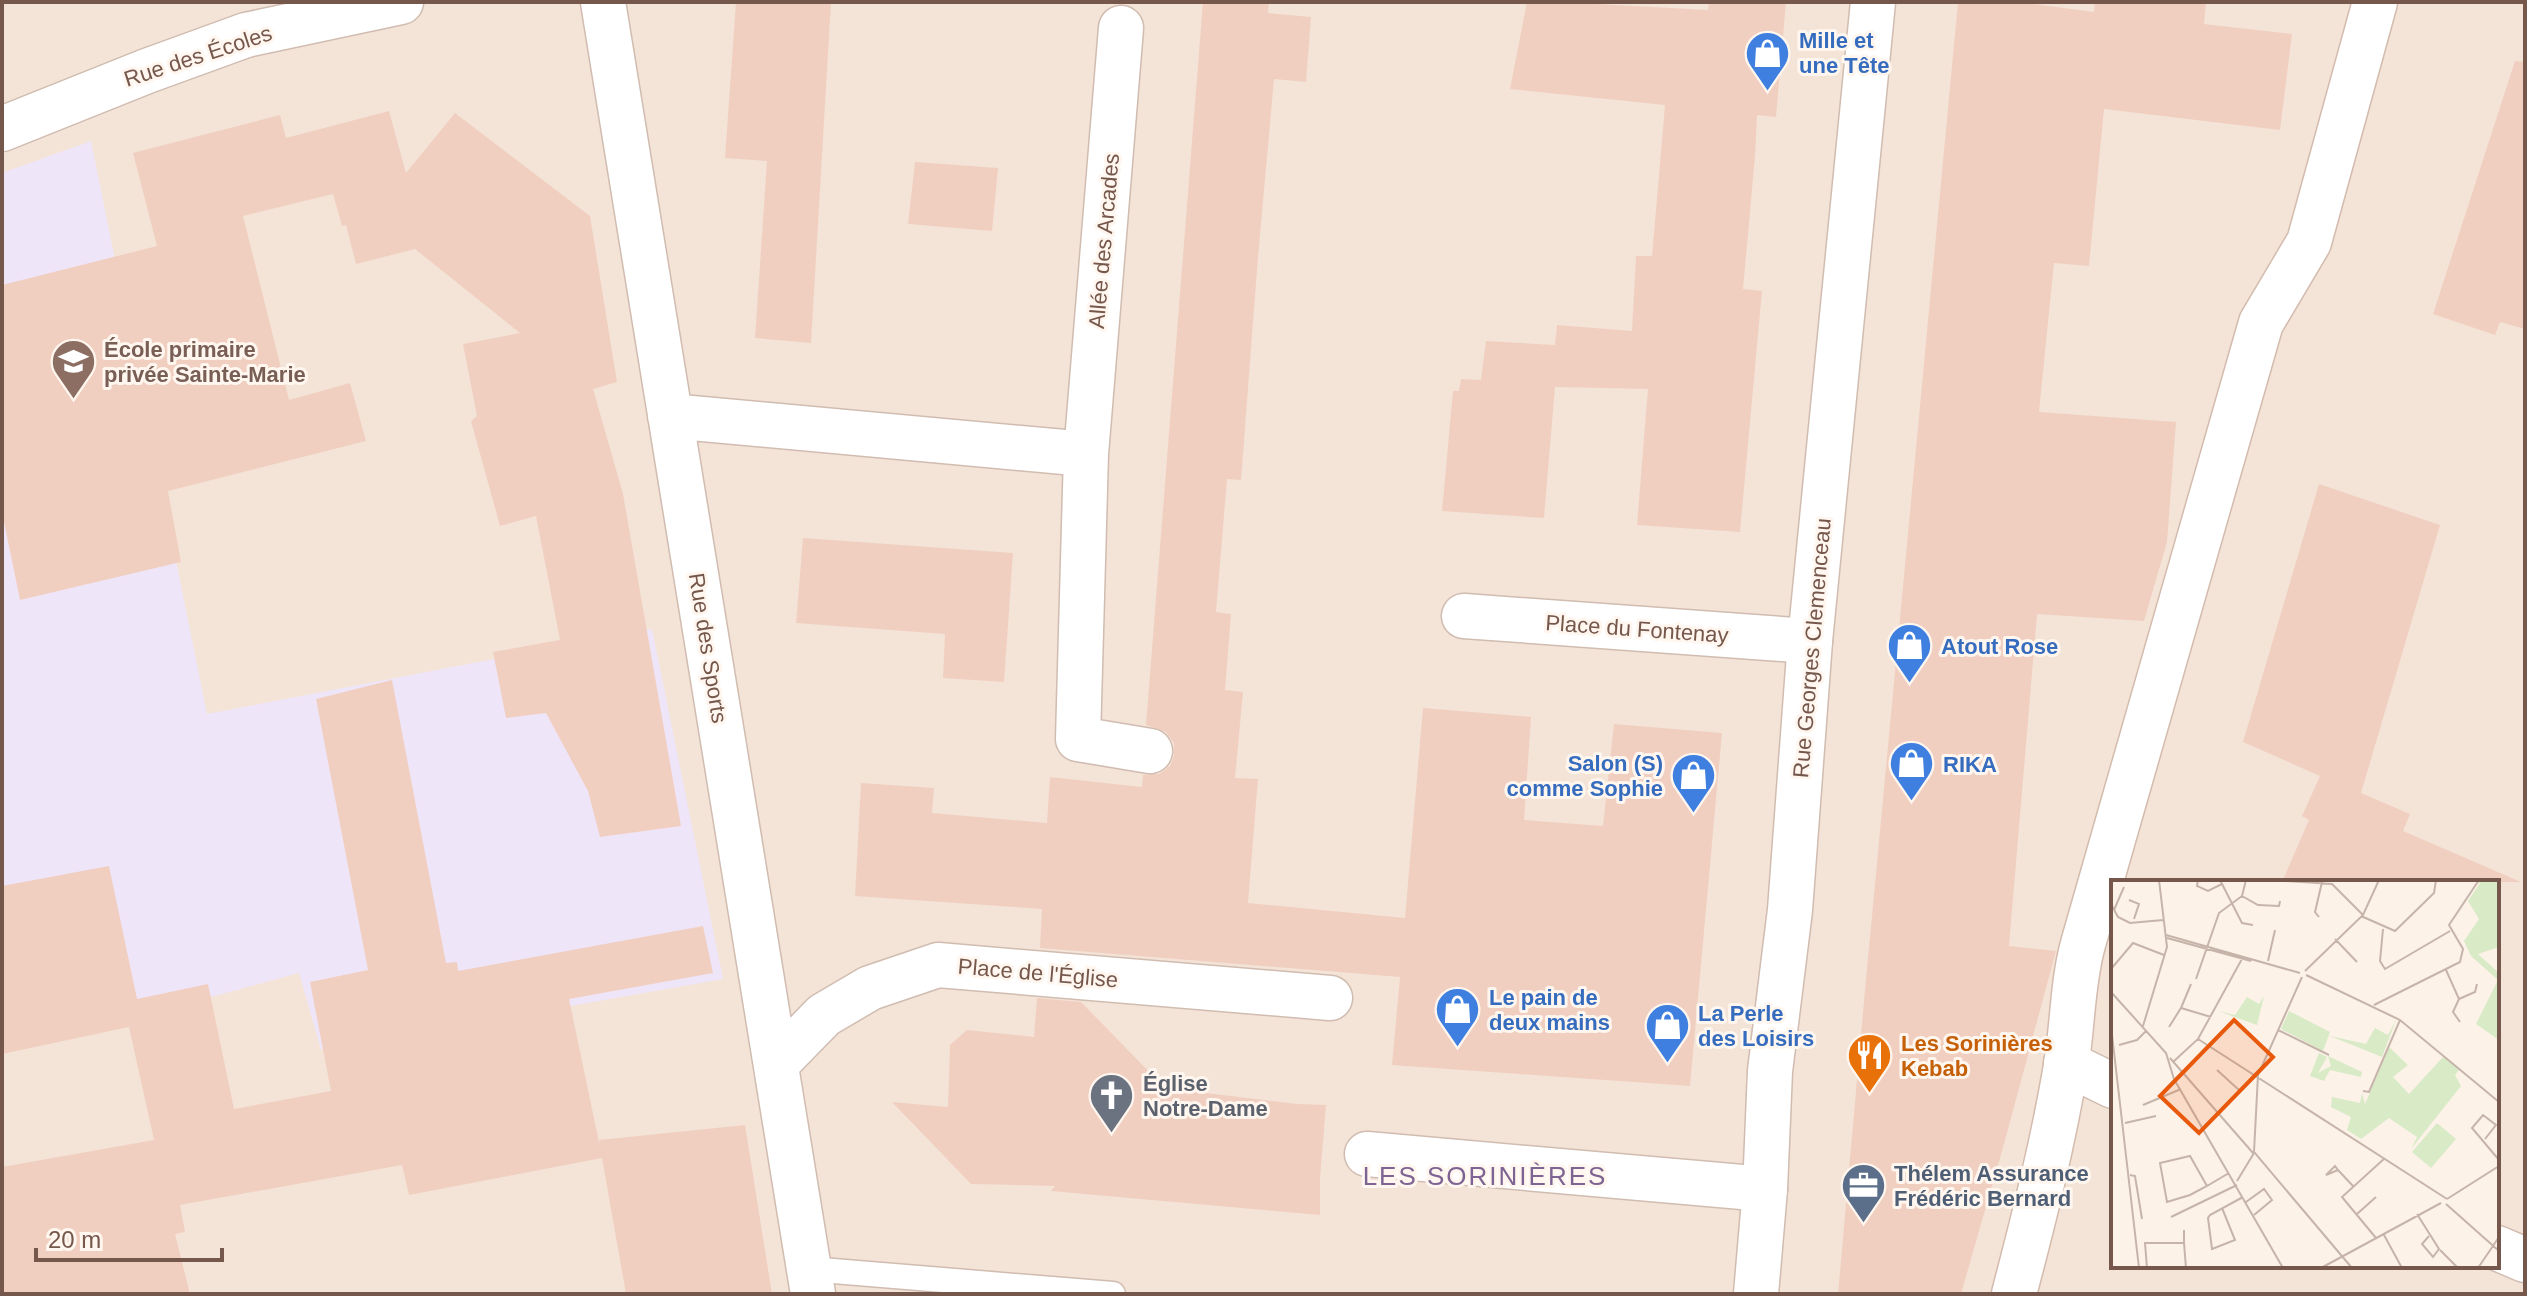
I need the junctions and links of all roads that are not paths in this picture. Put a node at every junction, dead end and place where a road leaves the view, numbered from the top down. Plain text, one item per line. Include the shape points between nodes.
1 (401, 2) edge
2 (603, 2) edge
3 (1873, 2) edge
4 (2375, 2) edge
5 (1121, 28) dead end
6 (2, 129) edge
7 (670, 416) junction
8 (1086, 454) junction
9 (1464, 616) dead end
10 (1810, 641) junction
11 (1150, 751) dead end
12 (1330, 998) dead end
13 (2066, 1063) junction
14 (776, 1064) junction
15 (2111, 1085) edge
16 (1367, 1154) dead end
17 (1765, 1189) junction
18 (2499, 1249) edge
19 (2525, 1260) edge
20 (811, 1281) edge
21 (1113, 1294) edge
22 (1756, 1294) edge
23 (2014, 1294) edge

1 - 6 street, Rue des Écoles via 246,35
2 - 7 street, Rue des Sports
3 - 10 street, Rue Georges Clemenceau
4 - 13 street via 2309,242 2261,323 2075,972
5 - 8 street, Allée des Arcades
7 - 8 street
7 - 14 street, Rue des Sports
8 - 11 street, Allée des Arcades via 1078,739
9 - 10 street, Place du Fontenay
10 - 17 street, Rue Georges Clemenceau via 1790,910 1770,1071
12 - 14 street, Place de l'Église via 938,965 870,988 824,1015
13 - 15 street
13 - 23 street
14 - 20 street, Rue des Sports
16 - 17 street
17 - 22 street, Rue Georges Clemenceau
18 - 19 street
20 - 21 lane

